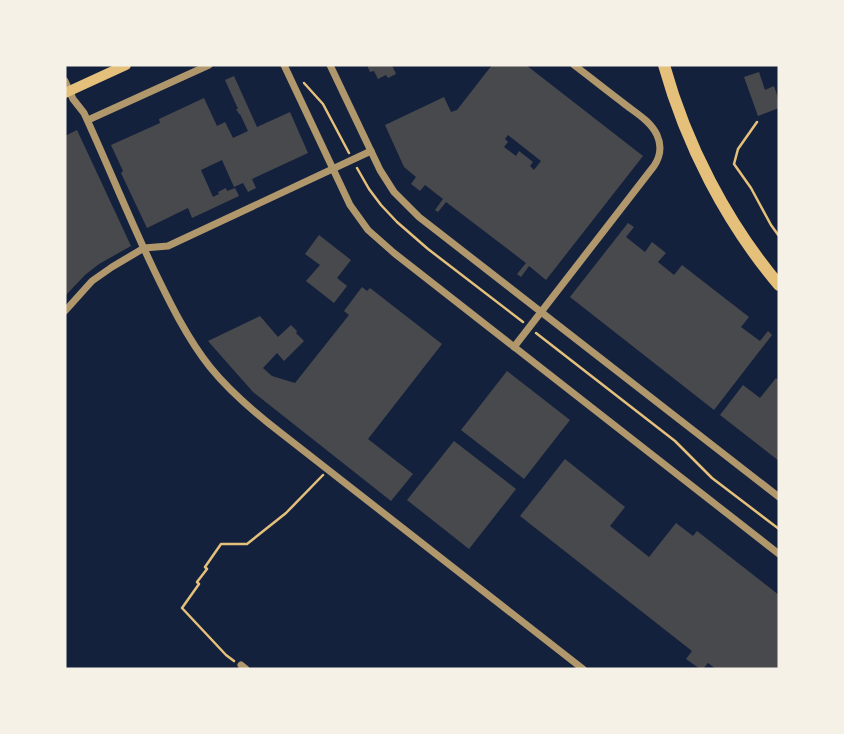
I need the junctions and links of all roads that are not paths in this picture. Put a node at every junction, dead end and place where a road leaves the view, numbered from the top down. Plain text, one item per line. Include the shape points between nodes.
1 (126, 65) edge
2 (209, 65) edge
3 (284, 65) edge
4 (330, 65) edge
5 (574, 65) edge
6 (664, 65) edge
7 (66, 89) edge
8 (88, 120) junction
9 (370, 151) junction
10 (333, 169) junction
11 (144, 248) junction
12 (779, 285) edge
13 (65, 311) edge
14 (542, 312) junction
15 (514, 347) junction
16 (779, 498) edge
17 (779, 554) edge
18 (583, 669) edge

1 - 7 main road
2 - 8 street
3 - 10 street
4 - 9 street
5 - 14 street via 648,122 660,151 654,166
6 - 12 main road via 678,111 713,186
7 - 8 street
8 - 11 street
9 - 10 street
9 - 14 street via 387,183 419,217
10 - 11 street via 169,246
10 - 15 street via 368,230
11 - 13 street via 92,281
11 - 18 street via 192,342 241,401
14 - 15 street
14 - 16 street
15 - 17 street

